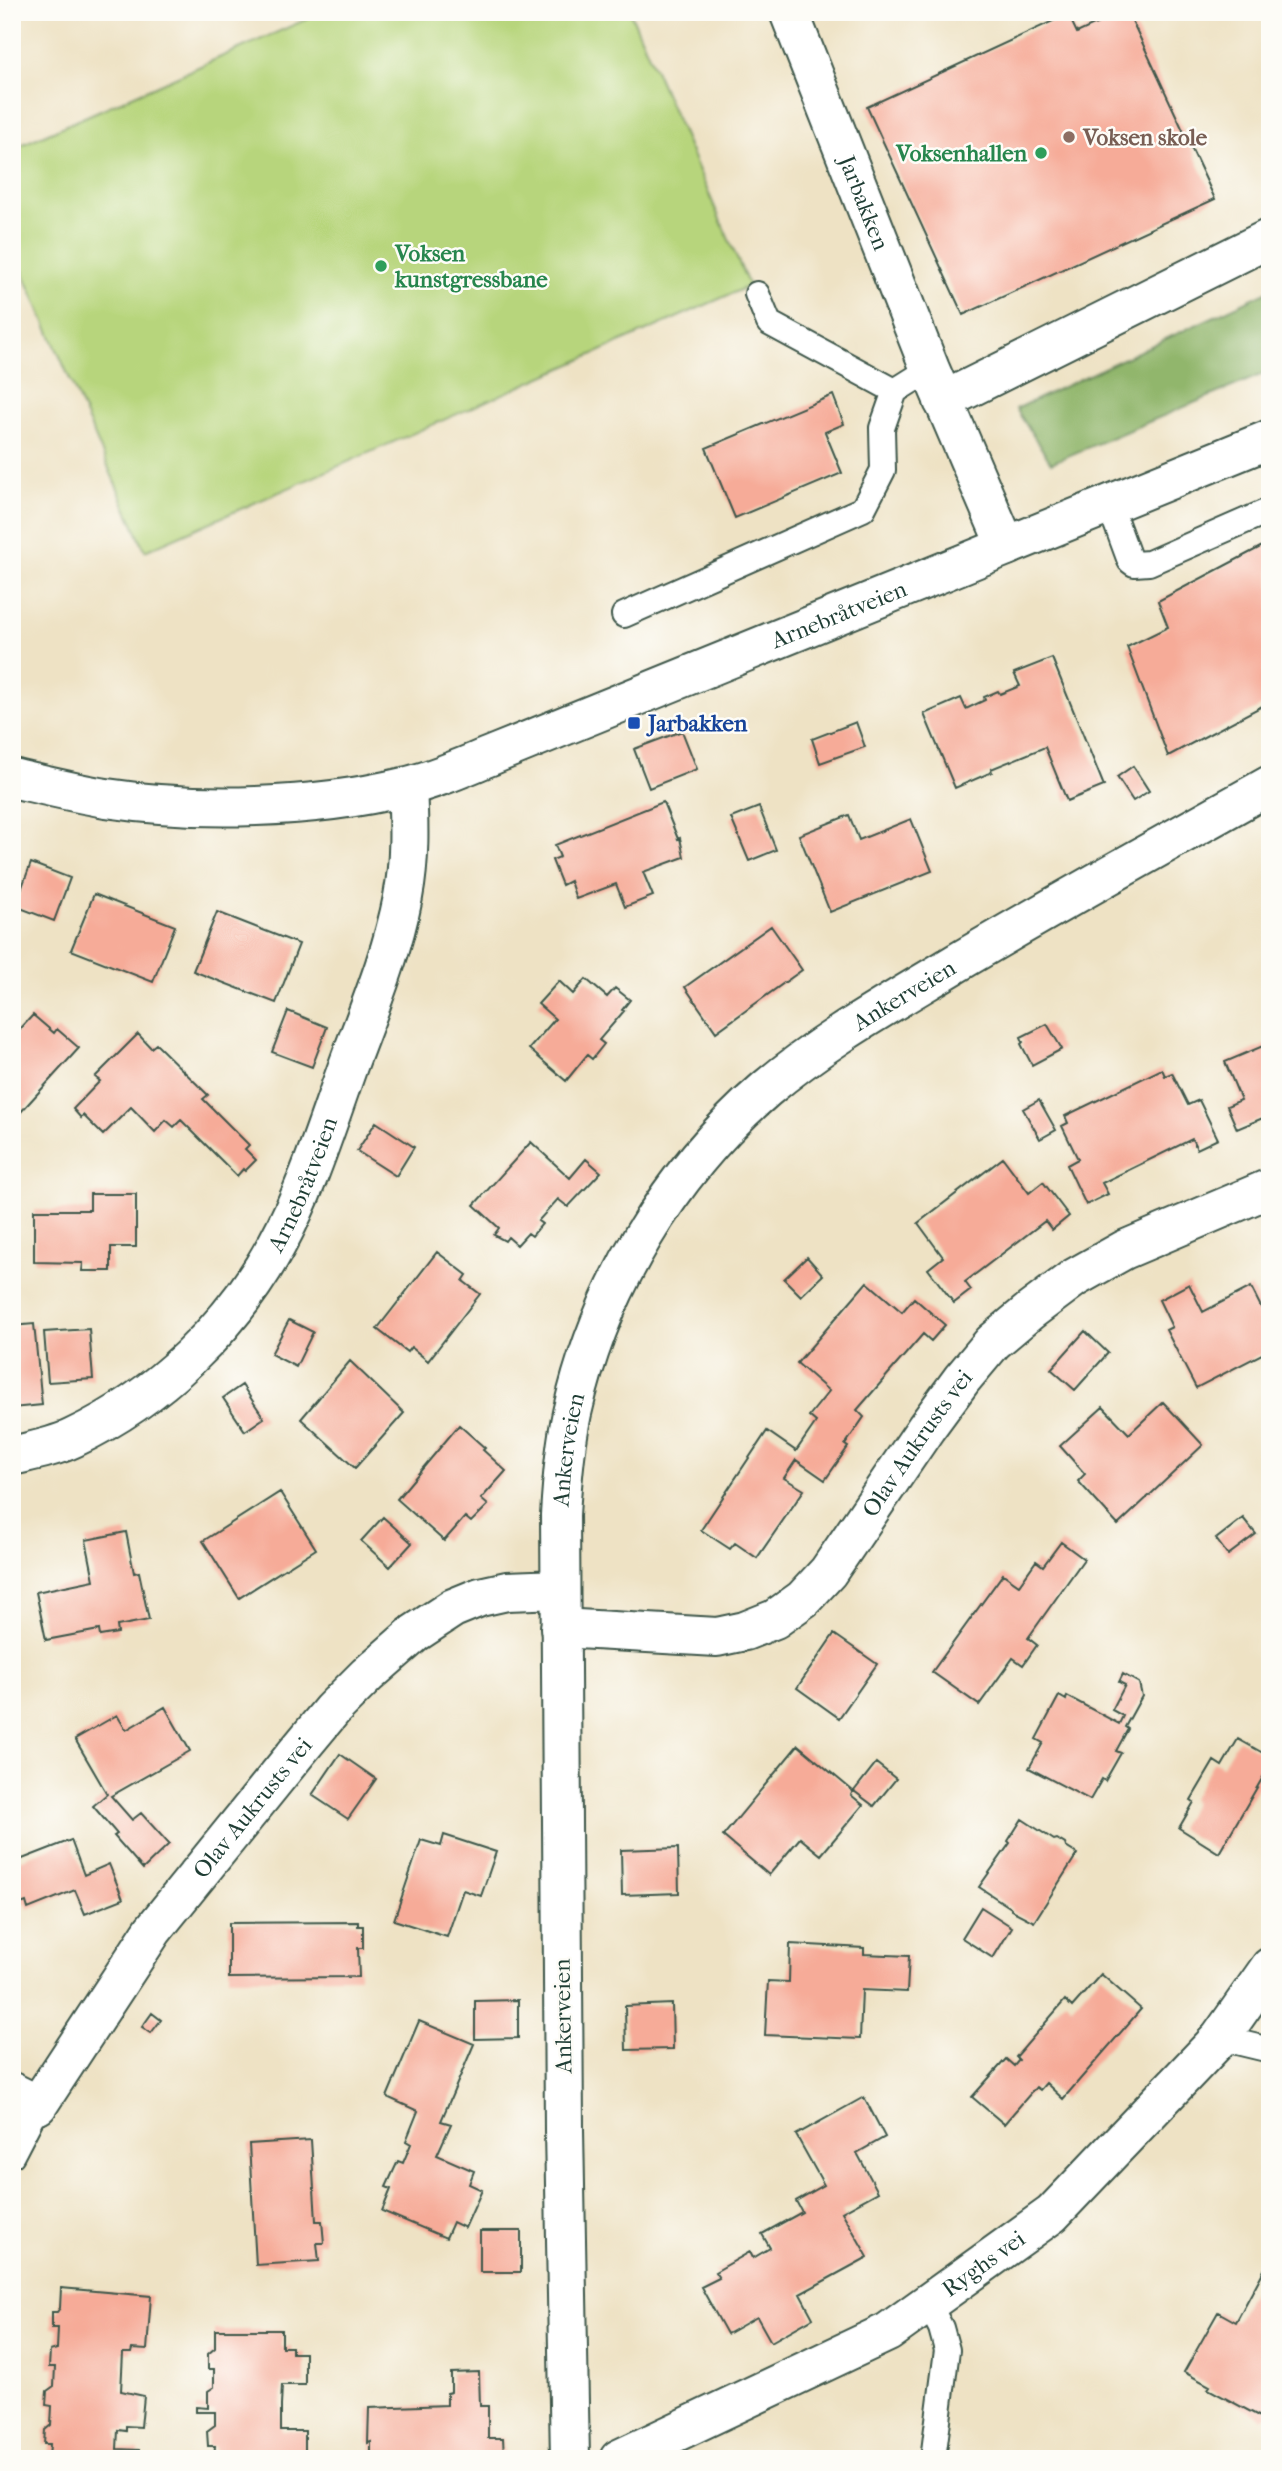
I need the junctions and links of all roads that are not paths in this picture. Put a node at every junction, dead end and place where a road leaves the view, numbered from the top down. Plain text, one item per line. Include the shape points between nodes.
1 (789, 12) edge
2 (1270, 238) edge
3 (757, 294) dead end
4 (937, 385) junction
5 (895, 391) junction
6 (1270, 439) edge
7 (1109, 504) junction
8 (1270, 510) edge
9 (1006, 546) junction
10 (624, 615) dead end
11 (12, 778) edge
12 (1270, 785) edge
13 (408, 786) junction
14 (1270, 1188) edge
15 (12, 1456) edge
16 (560, 1589) junction
17 (560, 1628) junction
18 (1270, 1967) edge
19 (1220, 2038) junction
20 (1270, 2050) edge
21 (25, 2099) edge
22 (12, 2155) edge
23 (929, 2303) junction
24 (570, 2459) edge
25 (619, 2459) edge
26 (933, 2459) edge

1 - 4 street, Jarbakken
2 - 4 street
3 - 5 lane via 769,323
4 - 5 lane
4 - 9 street, Jarbakken
5 - 10 lane via 883,428 883,470 863,509
6 - 7 street, Arnebråtveien
7 - 8 lane via 1134,564 1149,563
7 - 9 street, Arnebråtveien
9 - 13 street, Arnebråtveien
11 - 13 street, Arnebråtveien via 106,798 201,805 335,800
12 - 16 street, Ankerveien via 857,1024 766,1090 707,1147 647,1230 589,1352 572,1414 562,1480
13 - 15 street, Arnebråtveien via 407,863 395,932 303,1191 276,1246 211,1336 163,1381 72,1439
14 - 17 street, Olav Aukrusts vei via 1124,1250 1074,1278 993,1342 926,1428 828,1573 775,1619 717,1637
16 - 17 street, Ankerveien
16 - 21 street, Olav Aukrusts vei via 507,1591 453,1608 415,1633 367,1675 332,1710 153,1930
17 - 24 street, Ankerveien
18 - 19 street, Ryghs vei
19 - 20 lane
19 - 23 street, Ryghs vei via 1052,2214
21 - 22 lane
23 - 25 street, Ryghs vei via 888,2332
23 - 26 lane via 947,2350

